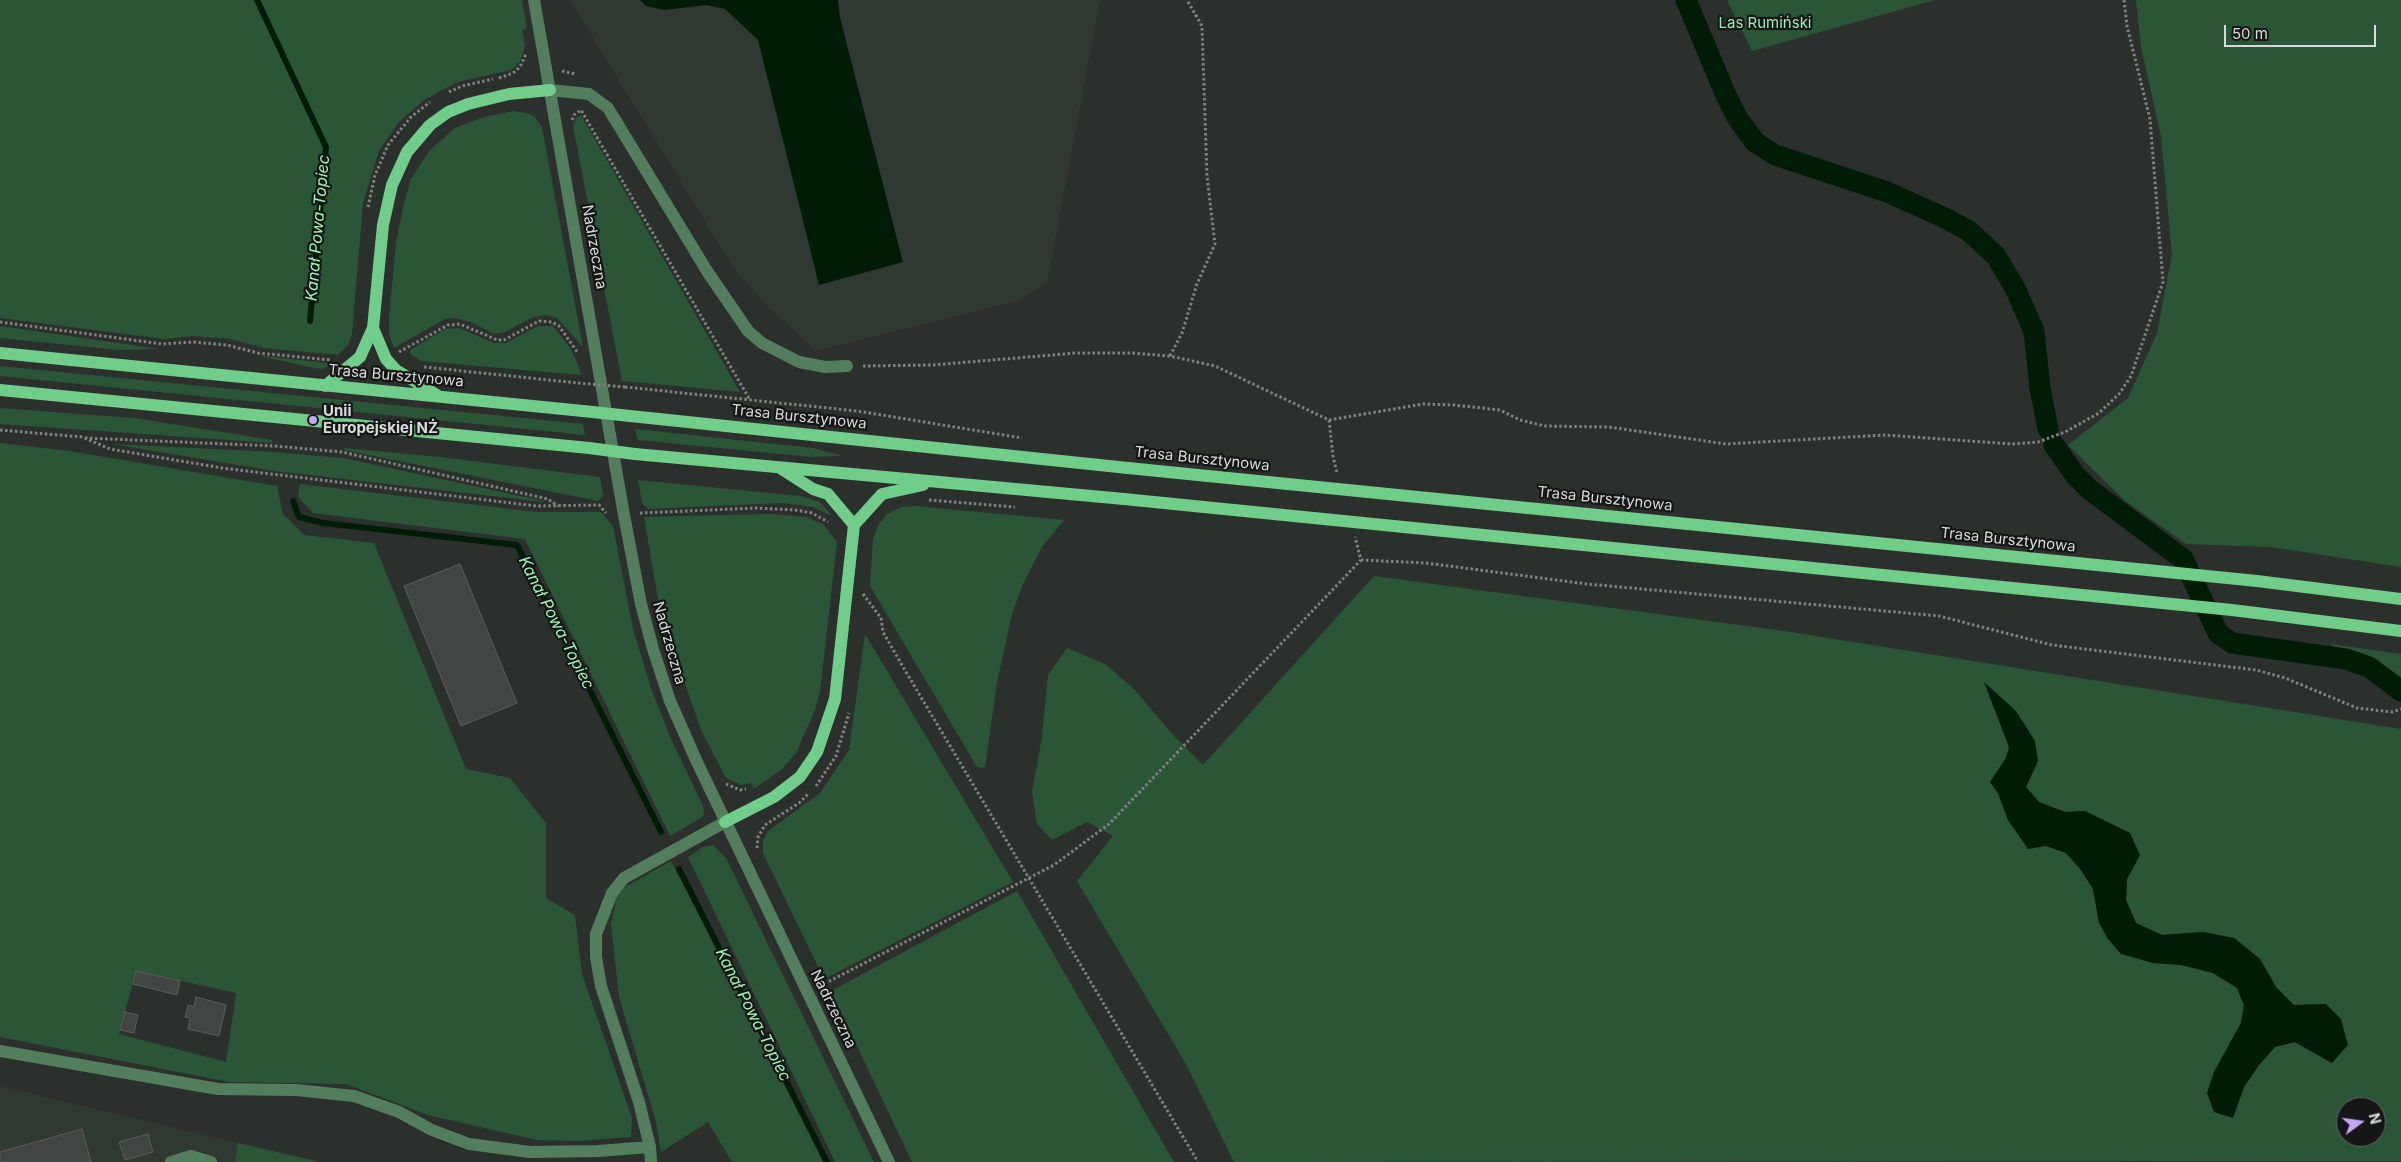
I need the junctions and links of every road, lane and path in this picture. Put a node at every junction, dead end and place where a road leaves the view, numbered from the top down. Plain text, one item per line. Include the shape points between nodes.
1 (534, 0) edge
2 (1187, 0) edge
3 (2124, 0) edge
4 (550, 90) junction
5 (570, 125) dead end
6 (0, 322) edge
7 (372, 328) junction
8 (398, 352) junction
9 (0, 353) edge
10 (403, 356) dead end
11 (1170, 356) junction
12 (360, 357) junction
13 (386, 359) junction
14 (583, 360) dead end
15 (418, 365) dead end
16 (847, 366) joint
17 (325, 386) junction
18 (618, 386) dead end
19 (0, 390) edge
20 (620, 395) dead end
21 (438, 396) junction
22 (750, 400) junction
23 (1329, 420) junction
24 (0, 430) edge
25 (82, 438) junction
26 (1023, 439) dead end
27 (778, 467) junction
28 (1338, 475) dead end
29 (935, 482) junction
30 (924, 500) dead end
31 (952, 502) dead end
32 (558, 506) junction
33 (638, 513) junction
34 (624, 515) junction
35 (640, 522) dead end
36 (853, 530) junction
37 (1353, 532) dead end
38 (1361, 560) junction
39 (863, 584) dead end
40 (862, 594) junction
41 (2401, 599) edge
42 (861, 603) dead end
43 (2401, 631) edge
44 (851, 705) dead end
45 (2401, 709) edge
46 (725, 822) junction
47 (758, 853) dead end
48 (1031, 878) junction
49 (817, 977) dead end
50 (822, 985) junction
51 (807, 992) junction
52 (826, 994) dead end
53 (0, 1051) edge
54 (650, 1147) junction
55 (171, 1162) edge
56 (211, 1162) edge
57 (652, 1162) edge
58 (889, 1162) edge
59 (1198, 1162) edge

1 - 4 street, Nadrzeczna
2 - 11 path via 1202,26 1207,176 1215,244 1197,284 1182,333
3 - 23 path via 2127,26 2150,119 2163,282 2131,376 2119,394 2099,413 2065,432 2038,442 2012,444 1885,435 1726,444 1608,427 1545,426 1520,420 1500,410 1423,404
4 - 7 main road via 510,94 461,106 430,124 407,152 392,186 383,225
4 - 16 street via 589,94 608,108 707,271 748,331 762,343 799,362 825,367
4 - 34 street, Nadrzeczna
5 - 22 path via 574,115 581,110
6 - 12 path via 162,344 227,344 258,353 328,360 339,360 350,350
7 - 12 main road
7 - 13 main road
8 - 10 path
8 - 13 path
8 - 14 path via 448,325 460,324 491,339 504,340 539,321 559,326
9 - 17 main road, Trasa Bursztynowa
11 - 16 path via 1076,353 933,366
11 - 23 path via 1215,366
12 - 17 main road
13 - 21 main road via 396,370
15 - 22 path, bridge
17 - 21 main road, Trasa Bursztynowa
18 - 20 path
19 - 27 main road, bridge
21 - 41 main road, Trasa Bursztynowa, bridge via 2248,580
22 - 26 path via 857,411
23 - 28 path
24 - 25 path
25 - 32 path via 110,449 232,470
25 - 32 path via 342,452 548,499
27 - 29 main road
27 - 36 main road via 813,489 828,494
29 - 36 main road via 882,494
29 - 43 main road, bridge via 2241,611
30 - 31 path
32 - 34 path via 599,505 610,517
33 - 34 path
33 - 35 path
33 - 36 path via 757,508 795,510 826,520 838,533
34 - 46 street, Nadrzeczna via 641,604 660,673
36 - 46 main road via 835,699 817,752 800,777 774,797
37 - 38 path
38 - 45 path via 1426,563 1596,585 1940,616 2052,645 2256,670 2285,678 2357,708 2392,712
38 - 48 path via 1109,824 1069,855
39 - 40 path
40 - 42 path
40 - 48 path via 881,618 883,632 906,672
44 - 47 path via 839,748 824,777 799,803 765,825 758,837
46 - 51 street, Nadrzeczna
46 - 54 street via 624,878 612,893 596,934 601,986 639,1102
48 - 50 path
48 - 59 path
49 - 50 path
50 - 51 path
50 - 52 path
51 - 58 street, Nadrzeczna
53 - 54 street via 218,1090 296,1090 354,1096 470,1144 530,1152
54 - 57 street
55 - 56 street via 191,1156

